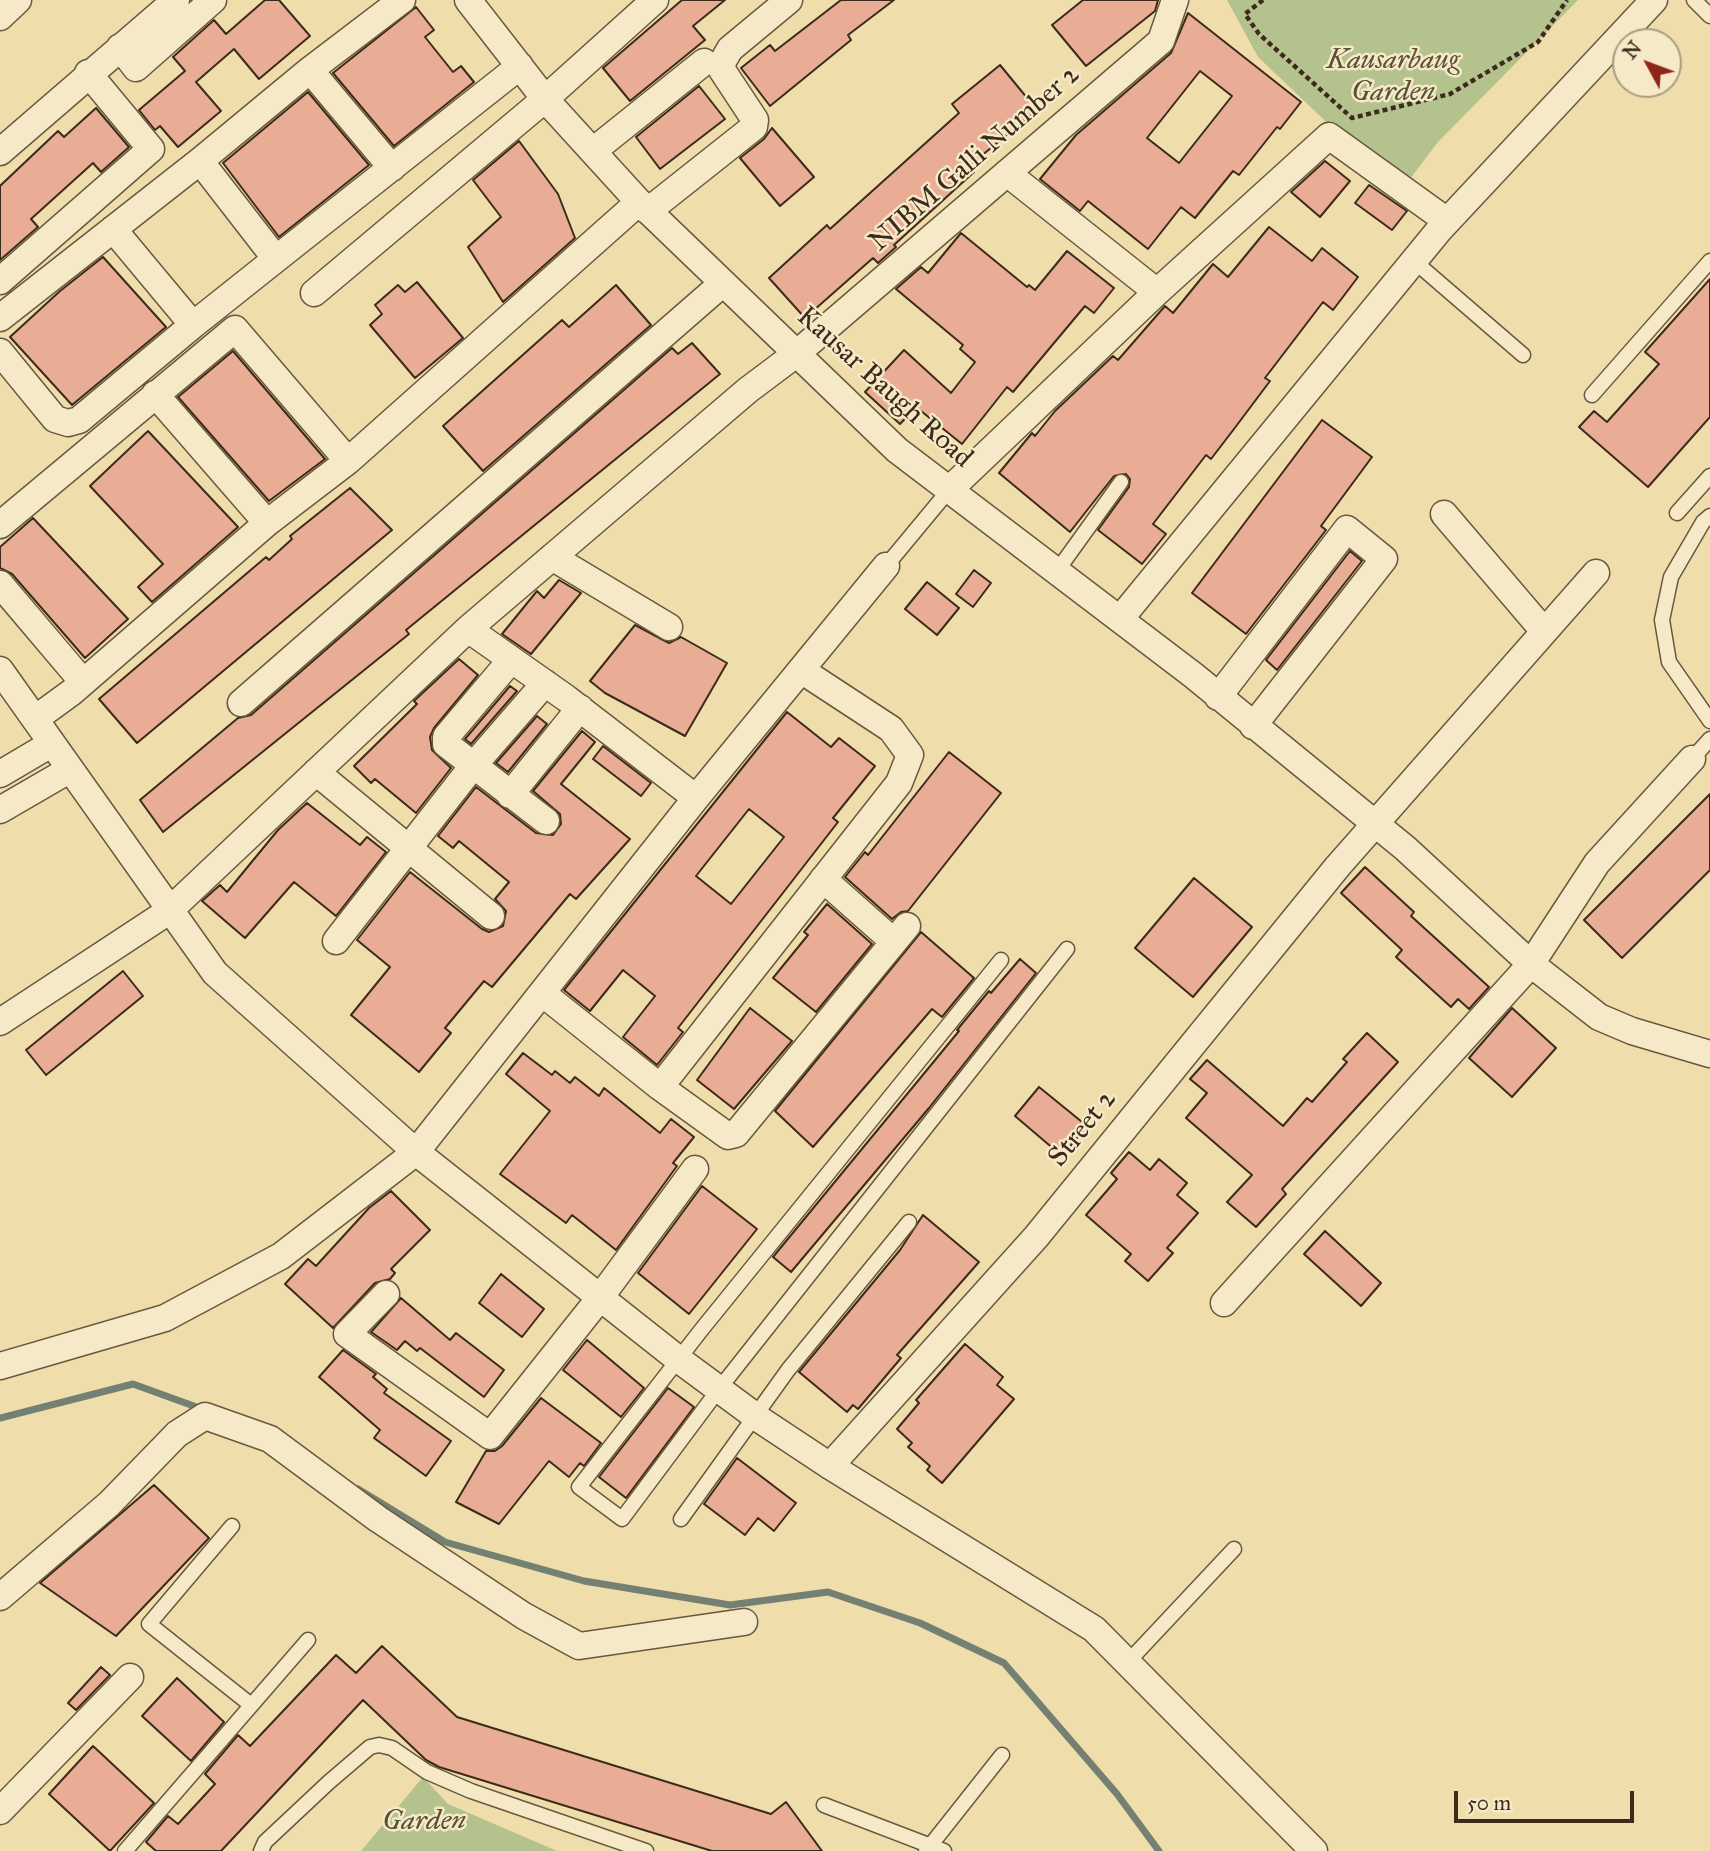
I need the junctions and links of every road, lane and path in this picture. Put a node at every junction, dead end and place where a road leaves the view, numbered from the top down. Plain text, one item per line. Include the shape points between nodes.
1 (18, 0) edge
2 (176, 0) edge
3 (213, 0) edge
4 (402, 0) edge
5 (468, 0) edge
6 (656, 0) edge
7 (789, 0) edge
8 (1175, 0) edge
9 (1567, 0) edge
10 (1654, 0) edge
11 (1694, 0) edge
12 (1260, 1) edge
13 (1710, 16) edge
14 (0, 17) edge
15 (120, 47) junction
16 (704, 61) dead end
17 (520, 66) junction
18 (310, 70) junction
19 (88, 74) junction
20 (545, 99) junction
21 (593, 151) junction
22 (0, 152) edge
23 (200, 161) junction
24 (392, 168) junction
25 (1007, 173) junction
26 (643, 206) junction
27 (1447, 221) junction
28 (113, 229) junction
29 (276, 259) junction
30 (1414, 261) junction
31 (1710, 261) edge
32 (0, 282) edge
33 (723, 283) junction
34 (1157, 292) junction
35 (314, 293) dead end
36 (0, 318) edge
37 (193, 325) junction
38 (0, 352) edge
39 (796, 354) junction
40 (1523, 355) dead end
41 (155, 394) junction
42 (1592, 395) dead end
43 (348, 461) junction
44 (1710, 476) edge
45 (1121, 482) dead end
46 (949, 490) junction
47 (1677, 513) dead end
48 (1444, 514) dead end
49 (1710, 516) edge
50 (267, 523) junction
51 (0, 525) edge
52 (552, 557) junction
53 (886, 566) joint
54 (1057, 571) junction
55 (1596, 573) dead end
56 (0, 584) edge
57 (1120, 619) junction
58 (669, 627) dead end
59 (468, 629) junction
60 (1543, 631) junction
61 (511, 660) junction
62 (0, 670) edge
63 (801, 670) junction
64 (83, 682) junction
65 (545, 683) junction
66 (1218, 697) junction
67 (241, 703) dead end
68 (580, 708) junction
69 (34, 719) junction
70 (1710, 721) edge
71 (1253, 726) junction
72 (1710, 739) edge
73 (51, 744) junction
74 (1692, 758) joint
75 (472, 767) junction
76 (69, 770) junction
77 (316, 772) junction
78 (0, 775) edge
79 (510, 794) junction
80 (696, 797) junction
81 (0, 810) edge
82 (546, 821) dead end
83 (1374, 823) junction
84 (408, 848) junction
85 (823, 880) junction
86 (169, 911) junction
87 (491, 916) dead end
88 (336, 941) dead end
89 (1067, 949) dead end
90 (1001, 960) dead end
91 (1531, 964) junction
92 (542, 993) junction
93 (0, 1022) edge
94 (1710, 1054) edge
95 (660, 1087) junction
96 (416, 1152) junction
97 (695, 1169) dead end
98 (909, 1222) dead end
99 (386, 1294) dead end
100 (599, 1299) junction
101 (1224, 1303) dead end
102 (678, 1359) junction
103 (0, 1366) edge
104 (719, 1389) junction
105 (754, 1415) junction
106 (830, 1466) junction
107 (681, 1519) dead end
108 (232, 1526) dead end
109 (1234, 1549) dead end
110 (0, 1597) edge
111 (744, 1622) dead end
112 (308, 1640) dead end
113 (1127, 1663) junction
114 (130, 1677) dead end
115 (251, 1704) junction
116 (1002, 1755) dead end
117 (824, 1805) dead end
118 (0, 1811) edge
119 (934, 1849) edge
120 (125, 1851) edge
121 (261, 1851) edge
122 (646, 1851) edge
123 (1314, 1851) edge

1 - 14 street
2 - 15 street
3 - 15 street via 136,68
4 - 18 street
5 - 17 street, Kausar Baugh Road
6 - 20 street
7 - 26 street via 730,49 723,61 726,79 755,120 754,127
8 - 25 street, NIBM Galli Number 2 via 1161,41
9 - 12 path via 1538,42 1450,94 1352,118 1259,34 1245,14
10 - 27 street
11 - 13 lane
15 - 19 street
16 - 21 street
17 - 20 street, Kausar Baugh Road
17 - 24 street
18 - 23 street
18 - 24 street
19 - 22 street
19 - 32 street via 151,149
20 - 21 street, Kausar Baugh Road
20 - 35 street
21 - 26 street, Kausar Baugh Road
23 - 28 street
23 - 29 street
24 - 29 street
25 - 34 street
25 - 39 street, NIBM Galli Number 2
26 - 33 street, Kausar Baugh Road
26 - 43 street
27 - 30 street
27 - 34 street via 1329,136
28 - 36 street
28 - 37 street
29 - 37 street
30 - 40 lane
30 - 57 street
31 - 42 lane
33 - 39 street, Kausar Baugh Road
33 - 67 street
34 - 46 street
37 - 38 street via 79,420 68,423 55,419
39 - 46 street, Kausar Baugh Road via 897,450
39 - 52 street, NIBM Galli Number 2
41 - 43 street via 235,329
41 - 50 street
41 - 51 street
43 - 50 street
44 - 47 lane
45 - 54 lane
46 - 53 lane
46 - 54 street, Kausar Baugh Road
48 - 60 street
49 - 70 lane via 1671,577 1661,620 1669,662
50 - 64 street
52 - 58 street
52 - 59 street, NIBM Galli Number 2
53 - 63 street
54 - 57 street, Kausar Baugh Road
55 - 60 street, Street 2
56 - 64 street
57 - 66 street, Kausar Baugh Road
59 - 61 street
59 - 77 street, NIBM Galli Number 2
60 - 83 street, Street 2
61 - 65 street
61 - 75 street via 446,737 446,744
62 - 69 street
63 - 80 street
63 - 85 street via 891,729 910,755 899,783
64 - 69 street
65 - 68 street
65 - 75 street
66 - 71 street, Kausar Baugh Road
66 - 71 street via 1347,529 1384,559
68 - 79 street
68 - 80 street
69 - 73 street
71 - 83 street, Kausar Baugh Road
72 - 74 lane
73 - 76 street
73 - 78 street
74 - 91 street via 1597,863
75 - 79 street
75 - 84 street
76 - 81 street
76 - 86 street
77 - 84 street
77 - 86 street, NIBM Galli Number 2
79 - 82 street
80 - 92 street
83 - 91 street, Kausar Baugh Road
83 - 106 street, Street 2 via 1037,1237
84 - 87 street
84 - 88 street
85 - 95 street
85 - 95 street via 900,933 736,1134 728,1136
86 - 93 street, NIBM Galli Number 2
86 - 96 street via 215,972
89 - 104 lane
90 - 102 lane
91 - 94 street, Kausar Baugh Road via 1599,1017
91 - 101 street
92 - 95 street
92 - 96 street
96 - 100 street
96 - 103 street via 281,1256 165,1318
97 - 100 street
98 - 105 lane
99 - 100 street via 348,1334 491,1436
100 - 102 street
102 - 104 street
102 - 104 lane via 579,1486 622,1519
104 - 105 street
105 - 106 street
105 - 107 lane
106 - 113 street via 1094,1629
108 - 115 lane via 149,1624
109 - 113 lane
110 - 111 street via 109,1504 177,1434 205,1416 270,1438 378,1519 524,1616 579,1646
112 - 115 lane
113 - 123 street
114 - 118 street
115 - 120 lane
116 - 119 lane
117 - 119 lane
121 - 122 lane via 329,1782 370,1747 379,1745 471,1791

